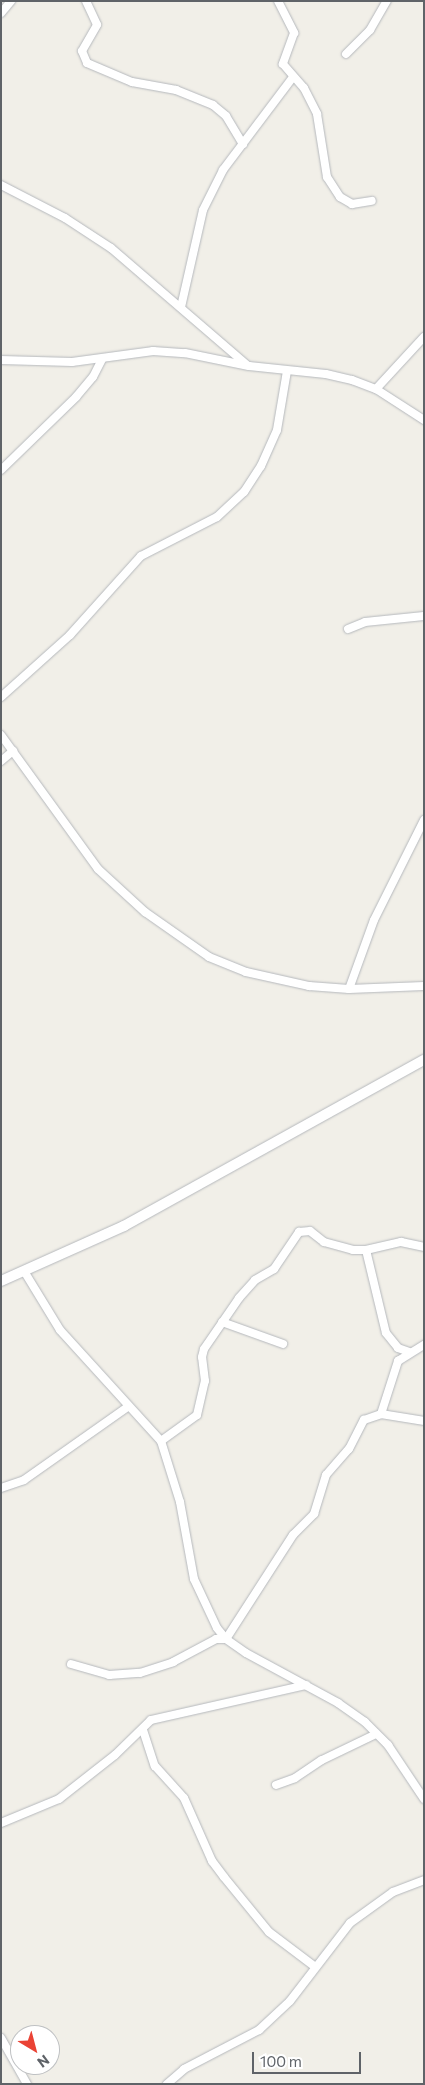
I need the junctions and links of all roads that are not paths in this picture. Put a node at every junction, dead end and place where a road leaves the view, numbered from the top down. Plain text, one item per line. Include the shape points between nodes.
1 (11, 1) edge
2 (86, 1) edge
3 (278, 1) edge
4 (387, 1) edge
5 (1, 13) edge
6 (346, 54) dead end
7 (293, 77) junction
8 (243, 144) junction
9 (1, 184) edge
10 (372, 201) dead end
11 (181, 307) junction
12 (424, 337) edge
13 (102, 359) junction
14 (1, 360) edge
15 (249, 366) junction
16 (287, 371) junction
17 (376, 389) junction
18 (424, 420) edge
19 (1, 470) edge
20 (424, 616) edge
21 (348, 629) dead end
22 (1, 697) edge
23 (2, 736) edge
24 (14, 751) junction
25 (1, 761) edge
26 (424, 820) edge
27 (424, 986) edge
28 (349, 989) junction
29 (424, 1060) edge
30 (424, 1247) edge
31 (366, 1250) junction
32 (24, 1272) junction
33 (1, 1281) edge
34 (222, 1322) junction
35 (283, 1344) dead end
36 (424, 1345) edge
37 (409, 1352) junction
38 (129, 1406) junction
39 (380, 1414) junction
40 (424, 1421) edge
41 (161, 1441) junction
42 (1, 1488) edge
43 (226, 1640) junction
44 (71, 1664) dead end
45 (306, 1686) junction
46 (143, 1730) junction
47 (376, 1734) junction
48 (276, 1785) dead end
49 (424, 1799) edge
50 (1, 1823) edge
51 (424, 1880) edge
52 (314, 1966) junction
53 (1, 2038) edge
54 (27, 2084) edge
55 (166, 2084) edge

1 - 5 street
2 - 8 street via 96,25 82,51 86,63 132,82 176,90 213,105 226,116
3 - 7 street via 294,33 283,64
4 - 6 street via 370,30
7 - 8 street
7 - 10 street via 309,96 317,114 327,177 332,188 352,204
8 - 11 street via 223,170 203,210
9 - 11 street via 65,218 111,248
11 - 15 street
12 - 17 street
13 - 14 street
13 - 15 street via 153,351 185,353
13 - 19 street via 93,377 76,397
15 - 16 street
16 - 17 street via 326,374
16 - 22 street via 277,430 261,466 244,492 217,517 140,556 70,635
17 - 18 street
20 - 21 street via 365,622
23 - 24 street
24 - 25 street
24 - 28 street via 98,869 145,912 189,944 209,957 246,972 309,986
26 - 28 street via 374,920
27 - 28 street
29 - 32 main road via 124,1226
30 - 31 street via 401,1242
31 - 34 street via 334,1245 306,1230 299,1232 274,1268 247,1288
31 - 37 street via 386,1333 398,1348
32 - 33 main road
32 - 38 street via 60,1330
34 - 35 street
34 - 41 street via 202,1357 205,1381 197,1416
36 - 37 street
37 - 39 street via 398,1361
38 - 41 street
38 - 42 street via 24,1480
39 - 40 street
39 - 43 street via 364,1420 346,1455 326,1475 314,1514 293,1534
41 - 43 street via 180,1502 194,1579
43 - 44 street via 216,1639 173,1662 140,1673 109,1675
43 - 45 street
45 - 46 street via 151,1720
45 - 47 street via 338,1703
46 - 50 street via 59,1799
46 - 52 street via 155,1766 184,1798 212,1861 224,1878 269,1932
47 - 48 street
47 - 49 street
51 - 52 street via 393,1892 371,1906 350,1923
52 - 55 street via 290,2001 272,2020 236,2044 184,2070
53 - 54 street

